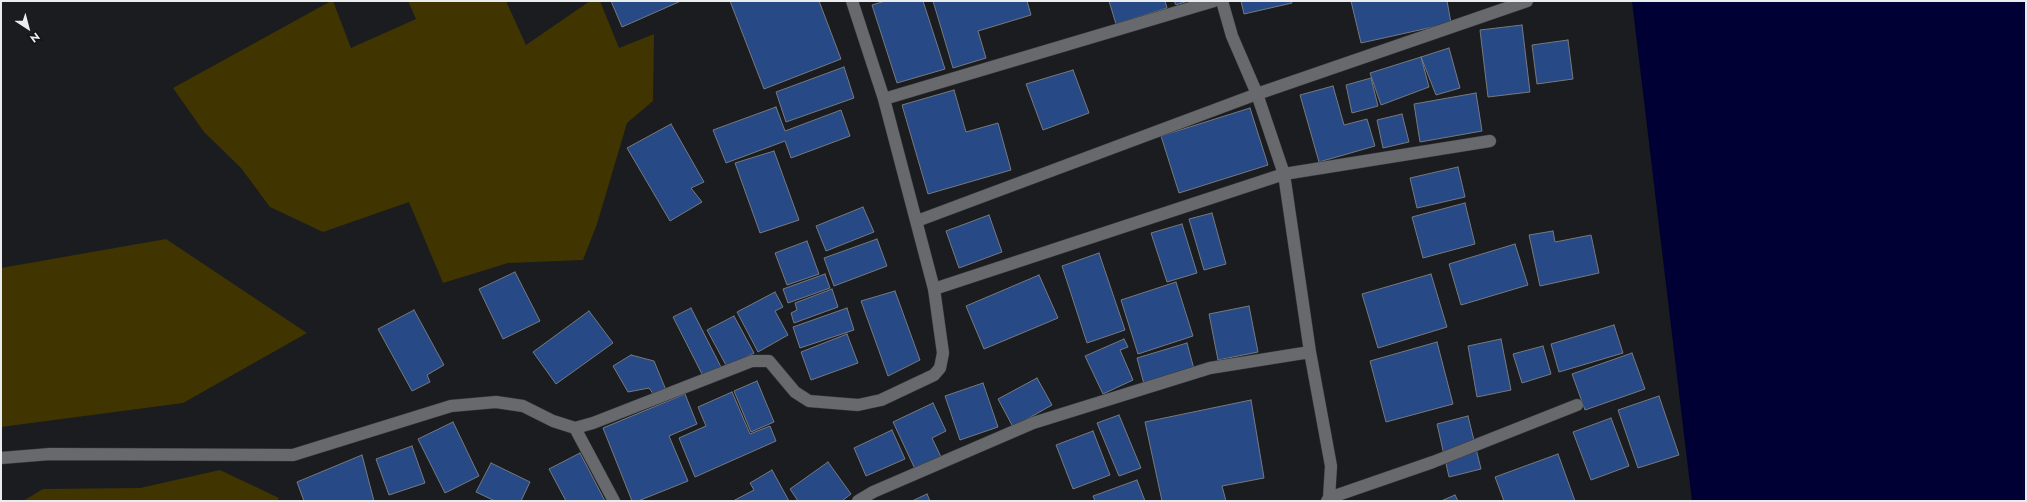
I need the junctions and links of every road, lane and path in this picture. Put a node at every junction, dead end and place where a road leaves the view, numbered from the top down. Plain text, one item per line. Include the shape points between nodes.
1 (852, 1) edge
2 (1214, 1) edge
3 (1222, 1) edge
4 (1527, 1) edge
5 (1257, 94) junction
6 (884, 99) junction
7 (1490, 141) dead end
8 (1284, 174) junction
9 (917, 221) junction
10 (934, 289) junction
11 (1310, 352) junction
12 (1576, 405) dead end
13 (575, 428) junction
14 (1, 458) edge
15 (1328, 500) edge
16 (614, 501) edge
17 (858, 501) edge

1 - 6 street
2 - 6 street
3 - 5 street via 1232,36
4 - 5 street
5 - 8 street
5 - 9 street
6 - 9 street
7 - 8 street
8 - 10 street
8 - 11 street
9 - 10 street
10 - 13 street via 943,353 940,368 934,376 881,400 858,405 808,401 795,392 769,361 752,361
11 - 15 street via 1331,466
11 - 17 street via 1210,368 1033,423 872,492
12 - 15 street via 1433,462
13 - 14 street via 553,421 524,406 496,402 451,406 293,455 50,454
13 - 16 street

